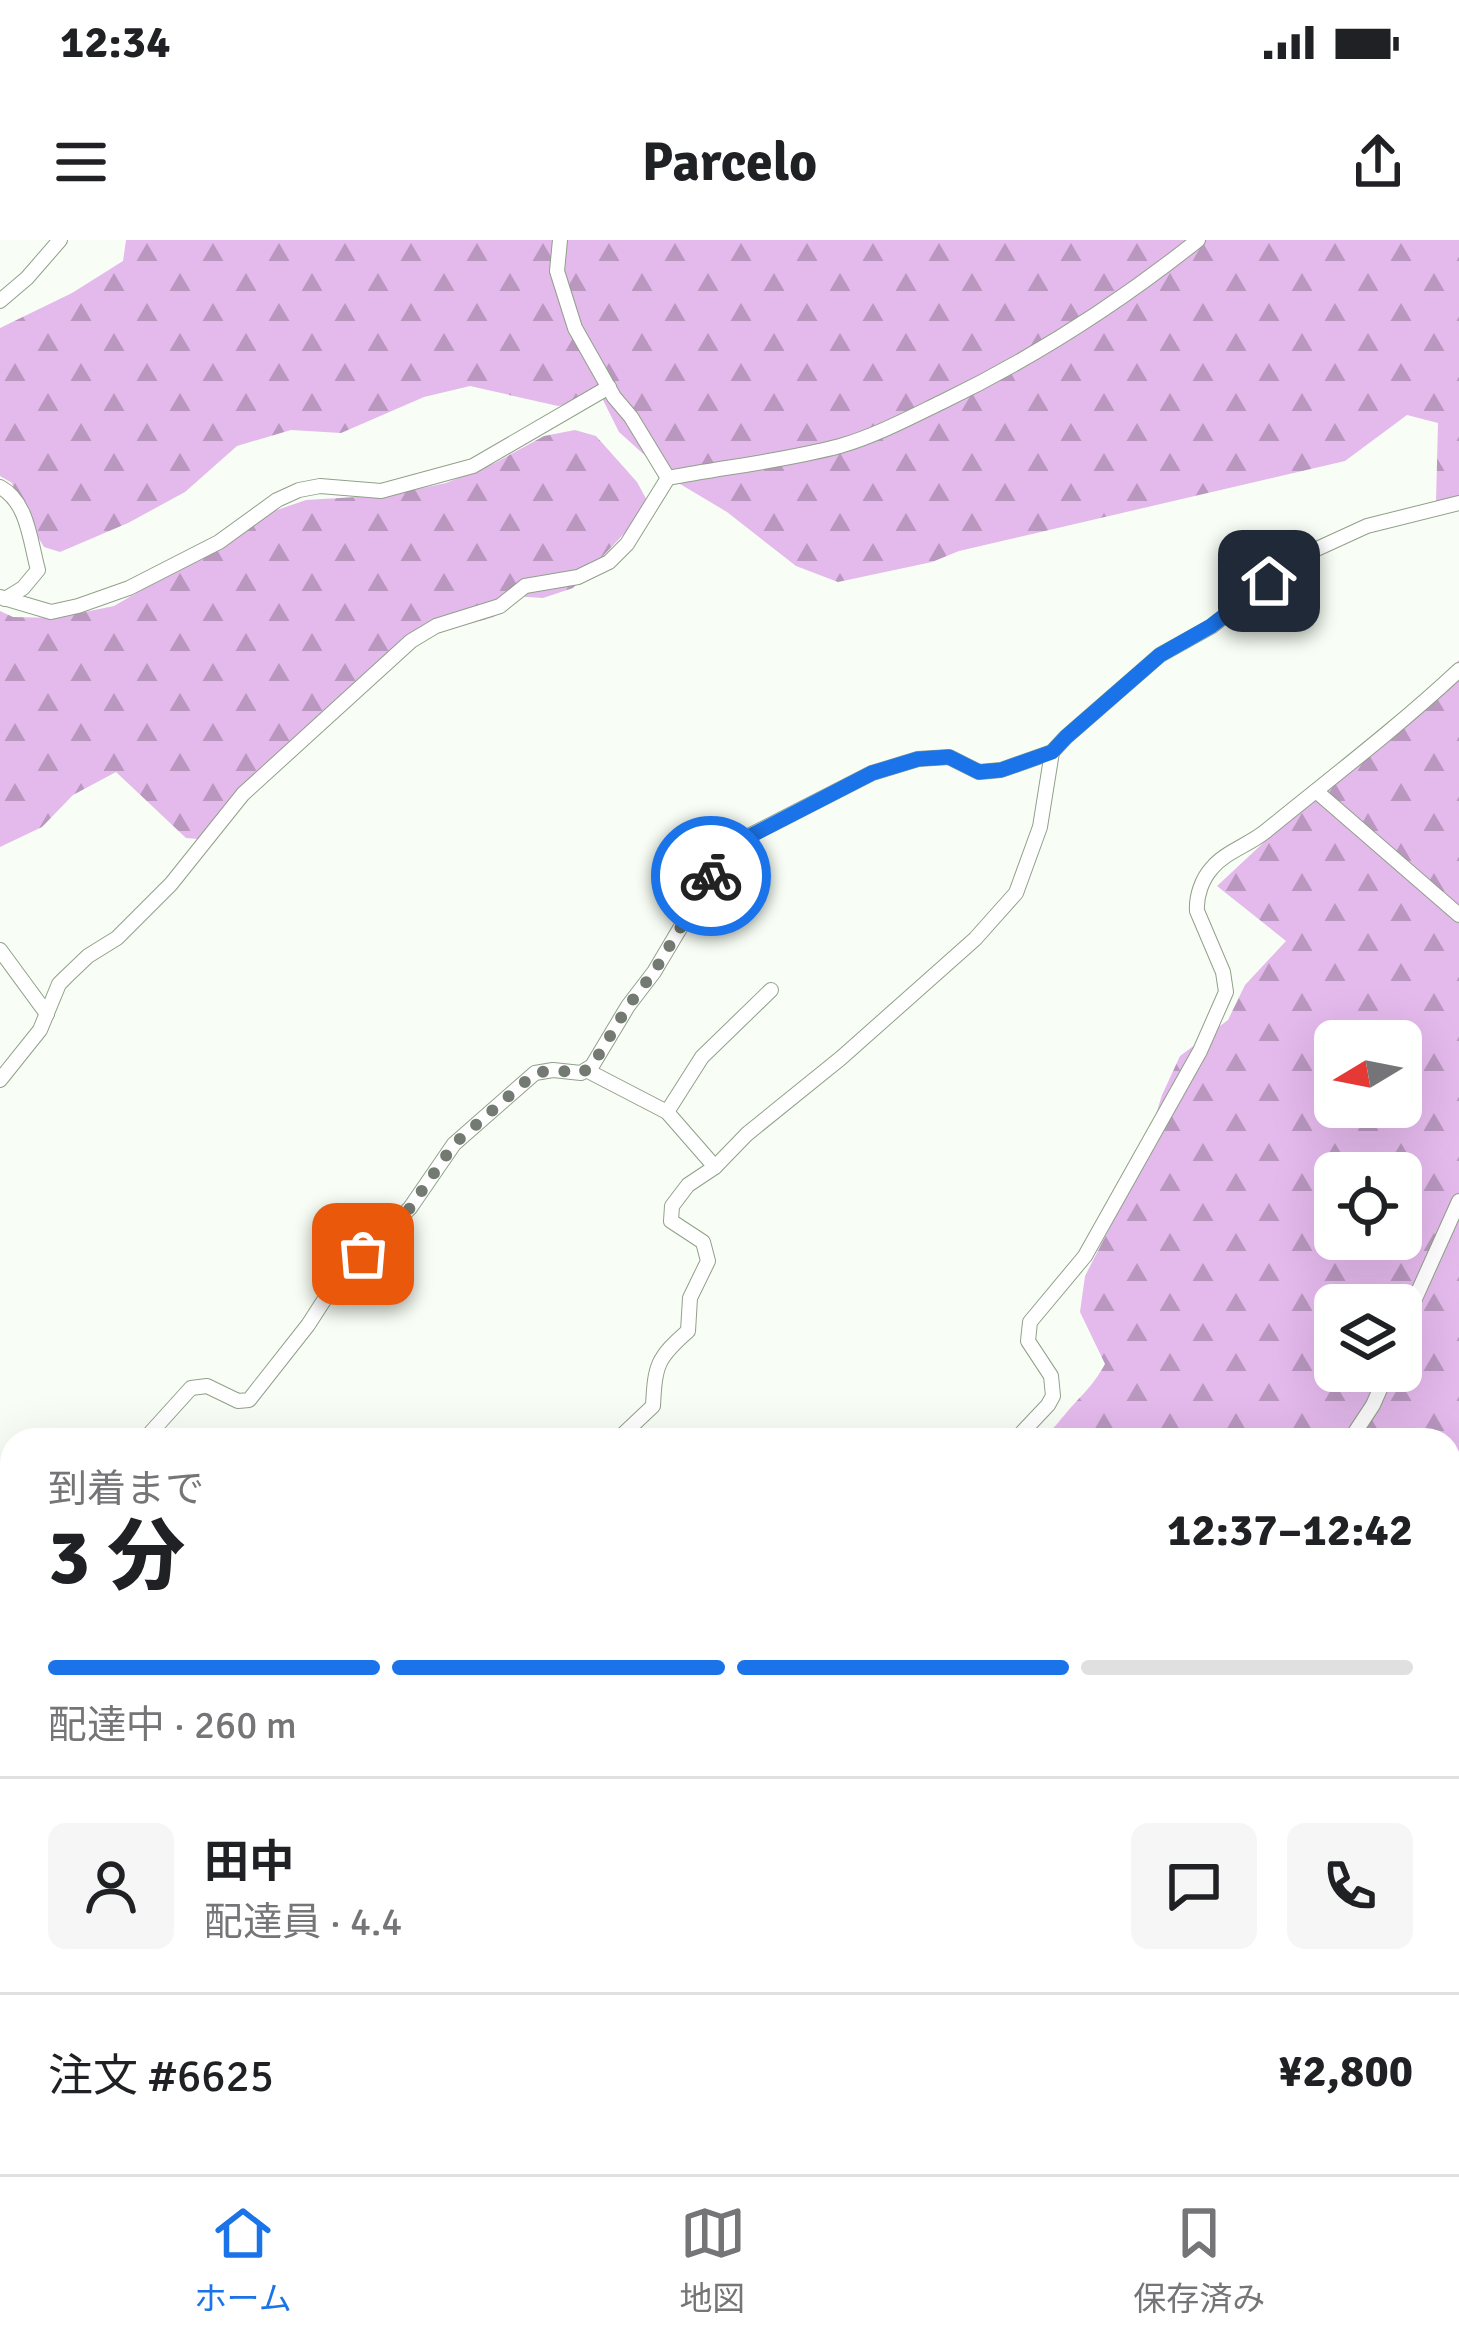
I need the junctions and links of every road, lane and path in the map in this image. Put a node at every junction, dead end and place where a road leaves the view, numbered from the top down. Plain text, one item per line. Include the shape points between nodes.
1 (60, 240) edge
2 (560, 240) edge
3 (1198, 240) edge
4 (0, 301) edge
5 (605, 382) junction
6 (668, 478) junction
7 (0, 487) edge
8 (1459, 503) edge
9 (3, 598) edge
10 (1459, 670) edge
11 (1052, 752) junction
12 (1316, 790) junction
13 (1459, 915) edge
14 (0, 950) edge
15 (771, 990) dead end
16 (46, 1014) junction
17 (586, 1070) junction
18 (0, 1080) edge
19 (667, 1112) junction
20 (715, 1167) junction
21 (1459, 1201) edge
22 (1422, 1284) edge
23 (1379, 1392) edge
24 (155, 1428) edge
25 (630, 1428) edge
26 (1026, 1428) edge
27 (1358, 1428) edge

1 - 4 street
2 - 5 street via 557,271 575,328
3 - 6 street via 1042,349 907,419 843,445
5 - 6 street
5 - 9 street via 473,466 381,491 299,490 129,588 51,612
6 - 16 street via 609,562 525,586 500,606 411,641 243,794 171,884 65,977
7 - 9 street via 20,505 38,570
8 - 11 street via 1366,526 1297,559 1160,655
10 - 12 street
11 - 17 street via 979,772 949,757 918,759 872,773 729,847
11 - 20 street via 1040,826 1016,893 975,939
12 - 13 street
12 - 26 street via 1203,881 1197,911 1226,992 1085,1256 1030,1322 1028,1341 1048,1368 1053,1396
14 - 16 street
15 - 19 street via 702,1058
16 - 18 street
17 - 19 street
17 - 24 street via 535,1073 454,1144 410,1208 339,1276 249,1400 191,1388
19 - 20 street
20 - 25 street via 672,1206 671,1221 703,1242 708,1261 690,1298 688,1330 654,1369 653,1406
21 - 22 street
23 - 27 street

